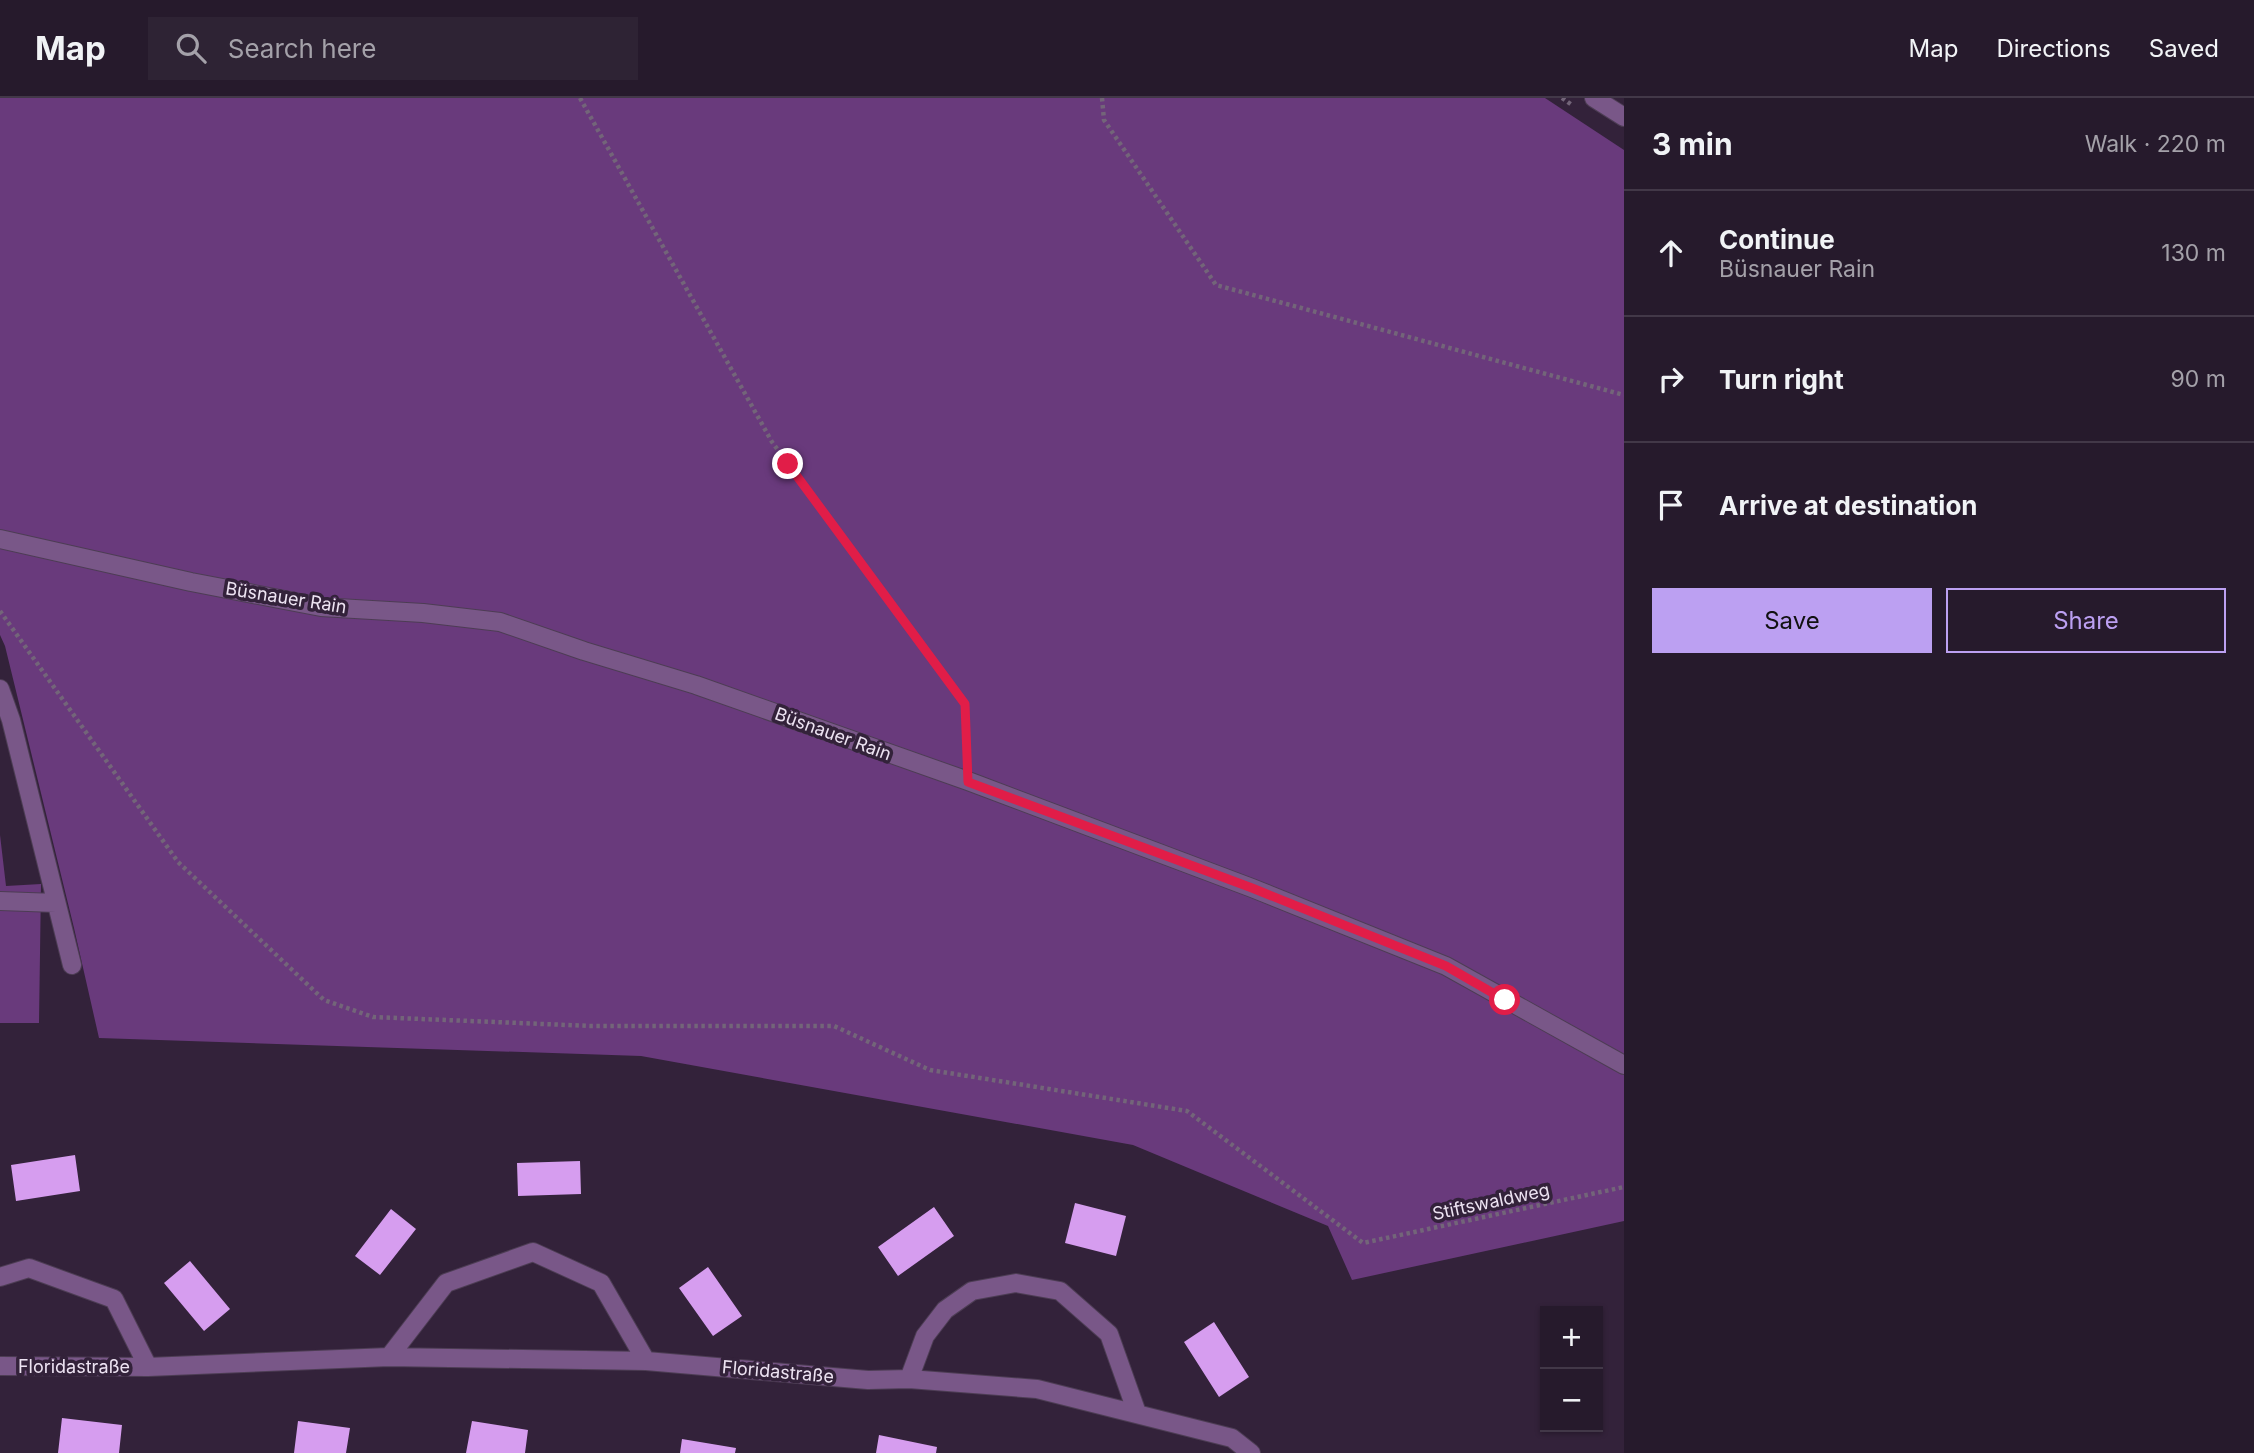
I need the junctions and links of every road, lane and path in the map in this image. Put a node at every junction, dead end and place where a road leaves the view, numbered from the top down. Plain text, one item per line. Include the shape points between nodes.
1 (580, 98) edge
2 (1102, 98) edge
3 (1594, 98) edge
4 (1624, 117) edge
5 (1624, 394) edge
6 (0, 539) edge
7 (0, 611) edge
8 (0, 689) edge
9 (968, 782) junction
10 (0, 901) edge
11 (56, 902) junction
12 (72, 965) dead end
13 (1624, 1065) edge
14 (1624, 1187) edge
15 (0, 1277) edge
16 (389, 1357) junction
17 (646, 1361) junction
18 (0, 1366) edge
19 (148, 1367) junction
20 (909, 1379) junction
21 (1137, 1413) junction
22 (1251, 1453) edge

1 - 9 path via 772,442 965,704
2 - 5 path via 1104,120 1216,285
3 - 4 street
6 - 9 street, Büsnauer Rain via 321,607 500,622 696,685
7 - 14 path, Stiftswaldweg via 178,862 324,1000 373,1017 592,1026 834,1026 930,1069 1187,1111 1363,1243
8 - 11 street
9 - 13 street, Büsnauer Rain via 1446,966
10 - 11 street
11 - 12 street
15 - 19 street, Floridastraße via 29,1268 114,1298
16 - 17 street, Floridastraße
16 - 17 street via 446,1283 533,1252 601,1283
16 - 19 street, Floridastraße
17 - 20 street, Floridastraße via 868,1380
18 - 19 street, Floridastraße
20 - 21 street, Floridastraße via 1037,1389
20 - 21 street via 925,1336 945,1311 972,1291 1016,1283 1060,1291 1109,1334
21 - 22 street, Floridastraße via 1231,1438

